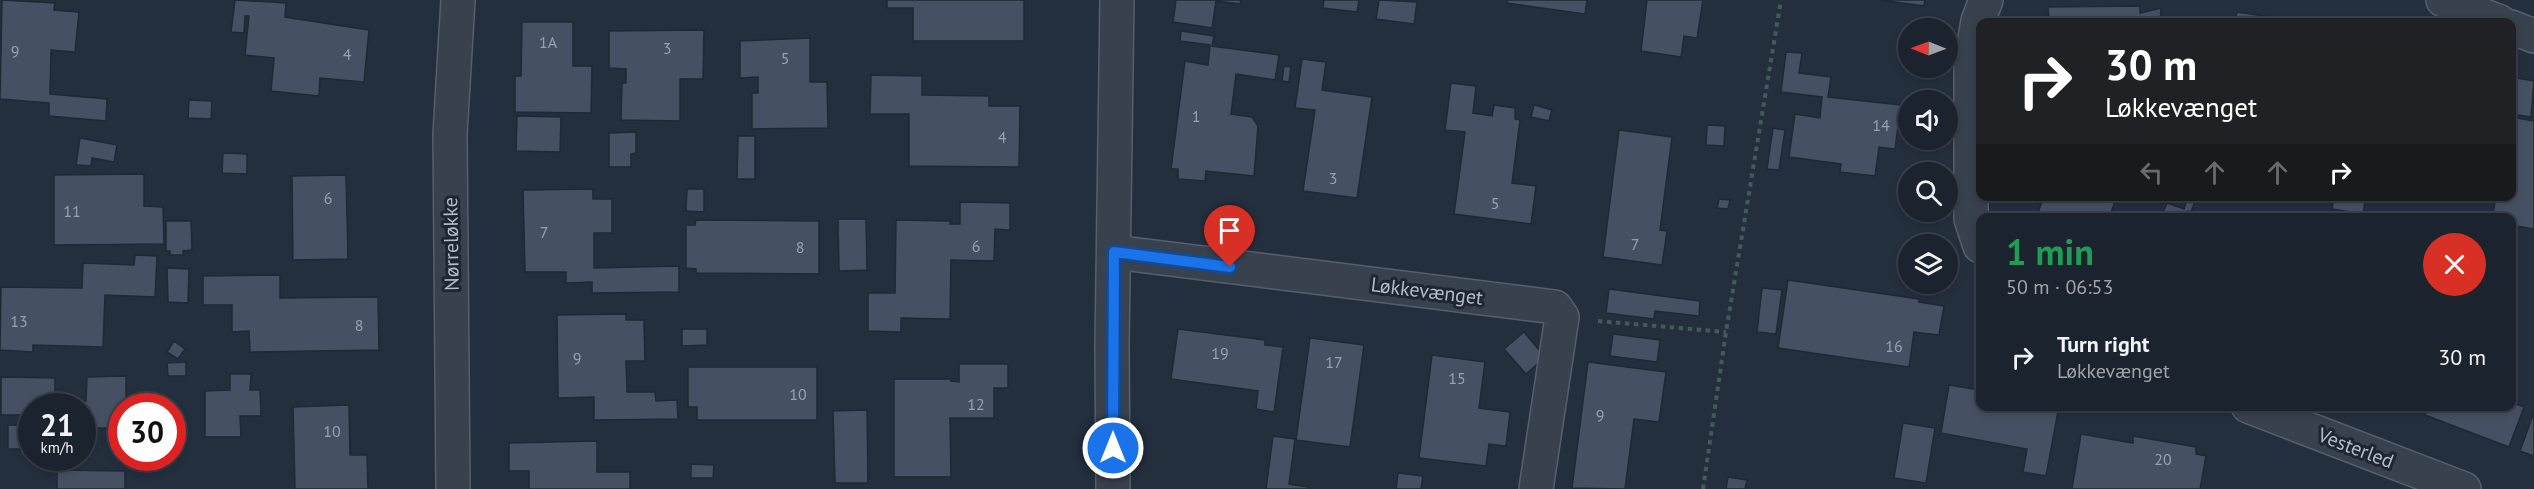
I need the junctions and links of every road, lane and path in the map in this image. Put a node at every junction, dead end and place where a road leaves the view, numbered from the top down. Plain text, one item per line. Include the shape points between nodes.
1 (458, 0) edge
2 (1117, 0) edge
3 (1781, 0) edge
4 (1986, 0) edge
5 (2443, 0) edge
6 (1979, 18) edge
7 (2490, 18) edge
8 (2516, 29) edge
9 (1976, 33) edge
10 (2534, 36) edge
11 (1976, 234) edge
12 (1114, 252) junction
13 (1562, 317) junction
14 (1726, 332) junction
15 (2261, 411) edge
16 (453, 489) edge
17 (1113, 489) edge
18 (1536, 489) edge
19 (1703, 489) edge
20 (2464, 489) edge

1 - 16 street, Nørreløkke via 450,134
2 - 12 street
3 - 14 path
4 - 6 street
5 - 7 street
8 - 10 street
9 - 11 street via 1971,62 1971,219
12 - 13 street, Løkkevænget via 1556,308
12 - 17 street
13 - 14 path
13 - 18 street
14 - 19 path
15 - 20 street, Vesterled

